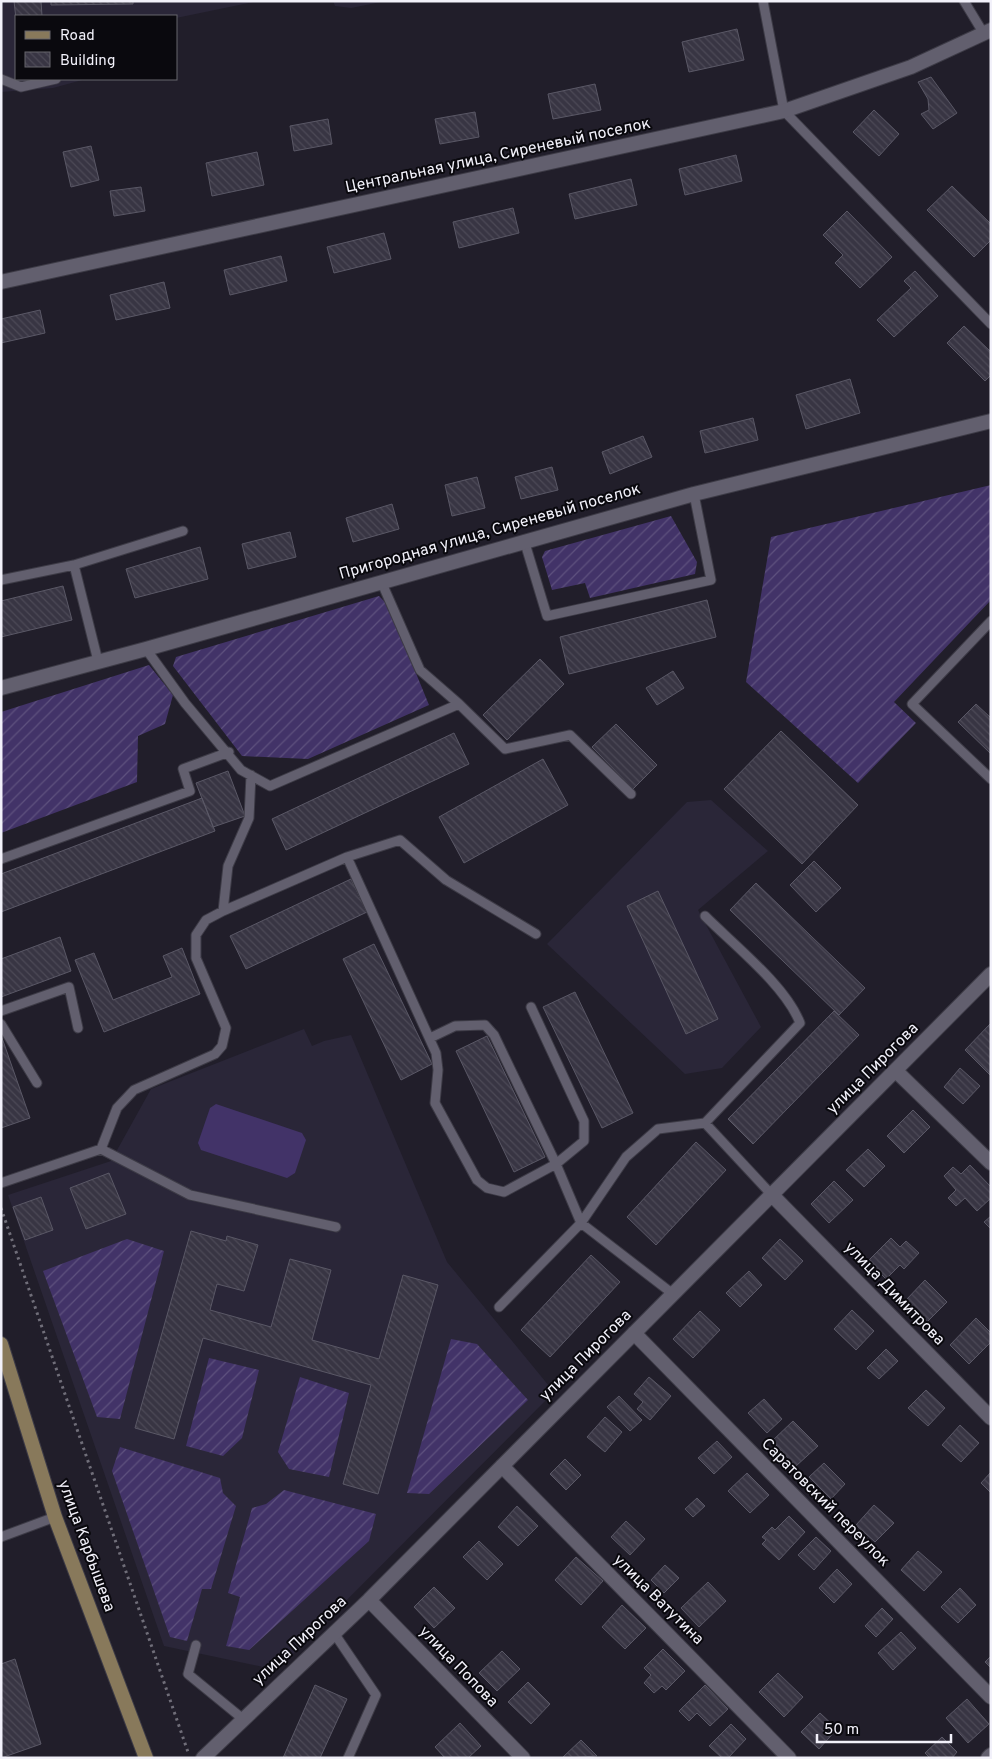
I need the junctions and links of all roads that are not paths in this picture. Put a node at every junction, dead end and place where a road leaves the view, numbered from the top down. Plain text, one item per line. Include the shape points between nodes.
1 (763, 1) edge
2 (964, 1) edge
3 (988, 32) edge
4 (1, 79) edge
5 (52, 80) edge
6 (784, 111) junction
7 (1, 282) edge
8 (991, 324) edge
9 (991, 420) edge
10 (694, 494) junction
11 (183, 530) dead end
12 (524, 540) junction
13 (74, 565) junction
14 (1, 580) edge
15 (381, 581) junction
16 (991, 622) edge
17 (146, 650) junction
18 (98, 661) junction
19 (1, 688) edge
20 (459, 704) junction
21 (229, 752) junction
22 (251, 775) junction
23 (991, 779) edge
24 (631, 794) dead end
25 (347, 857) junction
26 (1, 859) edge
27 (223, 911) junction
28 (705, 916) dead end
29 (536, 934) dead end
30 (991, 974) edge
31 (531, 1007) dead end
32 (1, 1012) edge
33 (1, 1024) edge
34 (78, 1028) dead end
35 (430, 1038) junction
36 (896, 1071) junction
37 (37, 1083) dead end
38 (705, 1123) junction
39 (100, 1149) junction
40 (991, 1162) edge
41 (556, 1164) junction
42 (1, 1183) edge
43 (772, 1194) junction
44 (581, 1223) junction
45 (336, 1227) dead end
46 (673, 1294) junction
47 (499, 1307) dead end
48 (634, 1334) junction
49 (1, 1344) edge
50 (991, 1418) edge
51 (502, 1466) junction
52 (55, 1517) junction
53 (1, 1537) edge
54 (369, 1600) junction
55 (334, 1633) junction
56 (196, 1645) dead end
57 (991, 1696) edge
58 (243, 1719) junction
59 (991, 1755) edge
60 (146, 1758) edge
61 (203, 1758) edge
62 (348, 1758) edge
63 (523, 1758) edge
64 (789, 1758) edge
65 (988, 1758) edge

1 - 6 lane
2 - 3 lane
3 - 6 street, Центральная улица, Сиреневый поселок via 912,67
4 - 5 lane via 21,87
6 - 7 street, Центральная улица, Сиреневый поселок
6 - 8 lane
9 - 10 street, Пригородная улица, Сиреневый поселок
10 - 12 street, Пригородная улица, Сиреневый поселок
10 - 12 lane via 711,580 547,616
11 - 13 lane
12 - 15 street, Пригородная улица, Сиреневый поселок
13 - 14 lane
13 - 18 lane
15 - 17 street, Пригородная улица, Сиреневый поселок
15 - 20 lane via 420,670
16 - 23 lane via 912,704
17 - 18 street, Пригородная улица, Сиреневый поселок
17 - 21 lane via 185,703
18 - 19 street, Пригородная улица, Сиреневый поселок
20 - 22 lane via 270,786
20 - 24 lane via 504,749 570,734
21 - 22 lane via 241,770
21 - 26 lane via 183,769 190,791
22 - 27 lane via 249,818 228,866
25 - 27 lane
25 - 29 lane via 400,840 446,880
25 - 35 lane
27 - 39 lane via 206,920 196,935 196,958 226,1028 222,1046 215,1054 134,1090 117,1108
28 - 38 lane via 782,992 800,1023
30 - 36 street, улица Пирогова
31 - 41 lane via 584,1121 584,1141
32 - 34 lane via 70,987
33 - 37 lane
35 - 41 lane via 455,1026 485,1025 494,1035
35 - 41 lane via 438,1070 435,1103 478,1180 488,1188 504,1192
36 - 40 street
36 - 43 street, улица Пирогова
38 - 43 lane
38 - 44 lane via 658,1129 626,1157
39 - 42 lane
39 - 45 lane via 190,1195
41 - 44 lane
43 - 46 street, улица Пирогова
43 - 50 street, улица Димитрова
44 - 46 lane
44 - 47 lane
46 - 48 street, улица Пирогова
48 - 51 street, улица Пирогова
48 - 57 street, Саратовский переулок
49 - 52 main road, улица Карбышева
51 - 54 street, улица Пирогова
51 - 64 street, улица Ватутина
52 - 53 lane
52 - 60 main road, улица Карбышева
54 - 55 street, улица Пирогова
54 - 63 street, улица Попова
55 - 58 street, улица Пирогова
55 - 62 lane via 376,1695
56 - 58 lane via 188,1674
58 - 61 street, улица Пирогова
59 - 65 street

